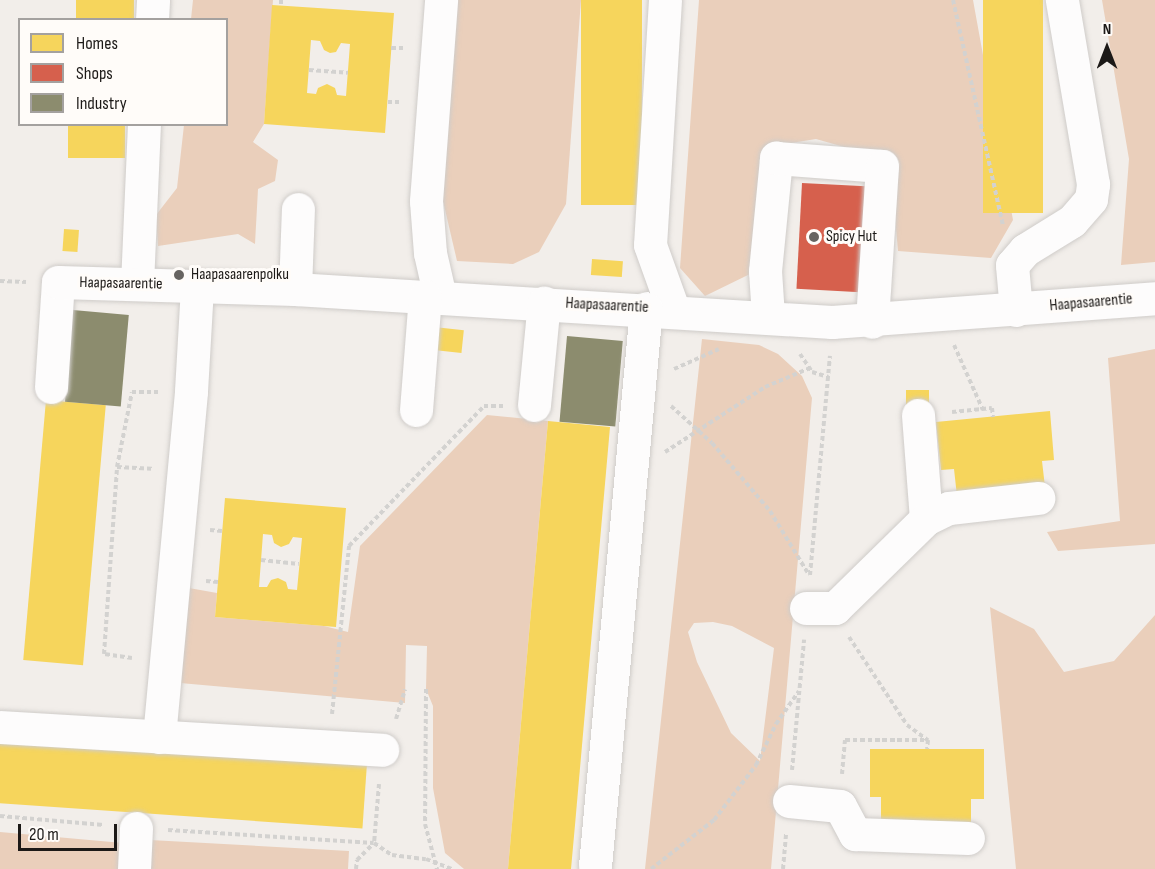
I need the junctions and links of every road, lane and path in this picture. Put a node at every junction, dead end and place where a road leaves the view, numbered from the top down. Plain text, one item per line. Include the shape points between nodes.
1 (153, 0) edge
2 (441, 0) edge
3 (665, 0) edge
4 (953, 0) edge
5 (1062, 0) edge
6 (152, 18) edge
7 (309, 70) dead end
8 (348, 73) dead end
9 (144, 126) edge
10 (298, 209) dead end
11 (1012, 265) junction
12 (0, 276) edge
13 (4, 281) dead end
14 (137, 284) junction
15 (197, 286) junction
16 (295, 289) junction
17 (432, 296) junction
18 (1155, 298) edge
19 (544, 302) junction
20 (660, 309) junction
21 (1016, 310) junction
22 (768, 316) junction
23 (872, 322) junction
24 (950, 336) dead end
25 (724, 346) dead end
26 (810, 368) dead end
27 (639, 381) junction
28 (51, 387) dead end
29 (191, 391) junction
30 (534, 405) joint
31 (416, 410) dead end
32 (983, 410) junction
33 (918, 415) joint
34 (993, 417) dead end
35 (700, 431) junction
36 (117, 467) junction
37 (184, 471) junction
38 (631, 472) junction
39 (1038, 498) dead end
40 (926, 519) junction
41 (261, 560) dead end
42 (299, 564) dead end
43 (810, 576) dead end
44 (821, 608) joint
45 (166, 662) junction
46 (405, 689) dead end
47 (426, 689) dead end
48 (799, 690) dead end
49 (0, 727) edge
50 (159, 736) junction
51 (928, 740) junction
52 (329, 747) junction
53 (927, 749) dead end
54 (382, 750) junction
55 (789, 801) dead end
56 (840, 806) junction
57 (0, 816) edge
58 (136, 828) junction
59 (968, 838) dead end
60 (374, 843) junction
61 (437, 862) junction
62 (595, 866) dead end
63 (134, 869) edge
64 (357, 869) edge
65 (437, 869) edge
66 (452, 869) edge
67 (651, 869) edge

1 - 6 street
2 - 17 street via 426,201
3 - 20 street via 650,245
4 - 11 path
5 - 11 street via 1094,184 1091,199 1072,221 1025,250
7 - 8 path
9 - 14 street
10 - 16 street
11 - 21 street
12 - 13 path
14 - 15 street, Haapasaarentie
14 - 28 street, Haapasaarentie via 57,282
15 - 16 street, Haapasaarentie
15 - 29 street
16 - 17 street, Haapasaarentie
17 - 19 street, Haapasaarentie
17 - 31 street
18 - 21 street, Haapasaarentie
19 - 20 street, Haapasaarentie
19 - 30 street
20 - 22 street, Haapasaarentie
20 - 27 street
21 - 23 street, Haapasaarentie
22 - 23 street, Haapasaarentie
22 - 23 street via 765,271 776,158 882,166
24 - 32 path
25 - 27 path via 694,363
26 - 35 path via 765,387
27 - 35 path
27 - 38 street
29 - 36 path via 132,392
29 - 37 street
30 - 52 path via 484,406 349,546 343,567
32 - 33 path
32 - 34 path via 992,408
33 - 40 street
35 - 38 path
35 - 43 path via 770,511
36 - 37 path
36 - 45 path via 104,654
37 - 45 street
38 - 62 street
39 - 40 street via 949,508
40 - 44 street
41 - 42 path
44 - 51 path via 907,725
45 - 50 street
46 - 54 path
47 - 61 path via 424,824
48 - 67 path via 776,724 756,765 714,820
49 - 50 street
50 - 52 street
51 - 53 path
51 - 56 path via 845,740
52 - 54 street
54 - 60 path
55 - 56 street
56 - 59 street via 855,834
57 - 58 path
58 - 60 path
58 - 63 street
60 - 61 path via 392,855
60 - 64 path via 357,860
61 - 65 path
61 - 66 path

